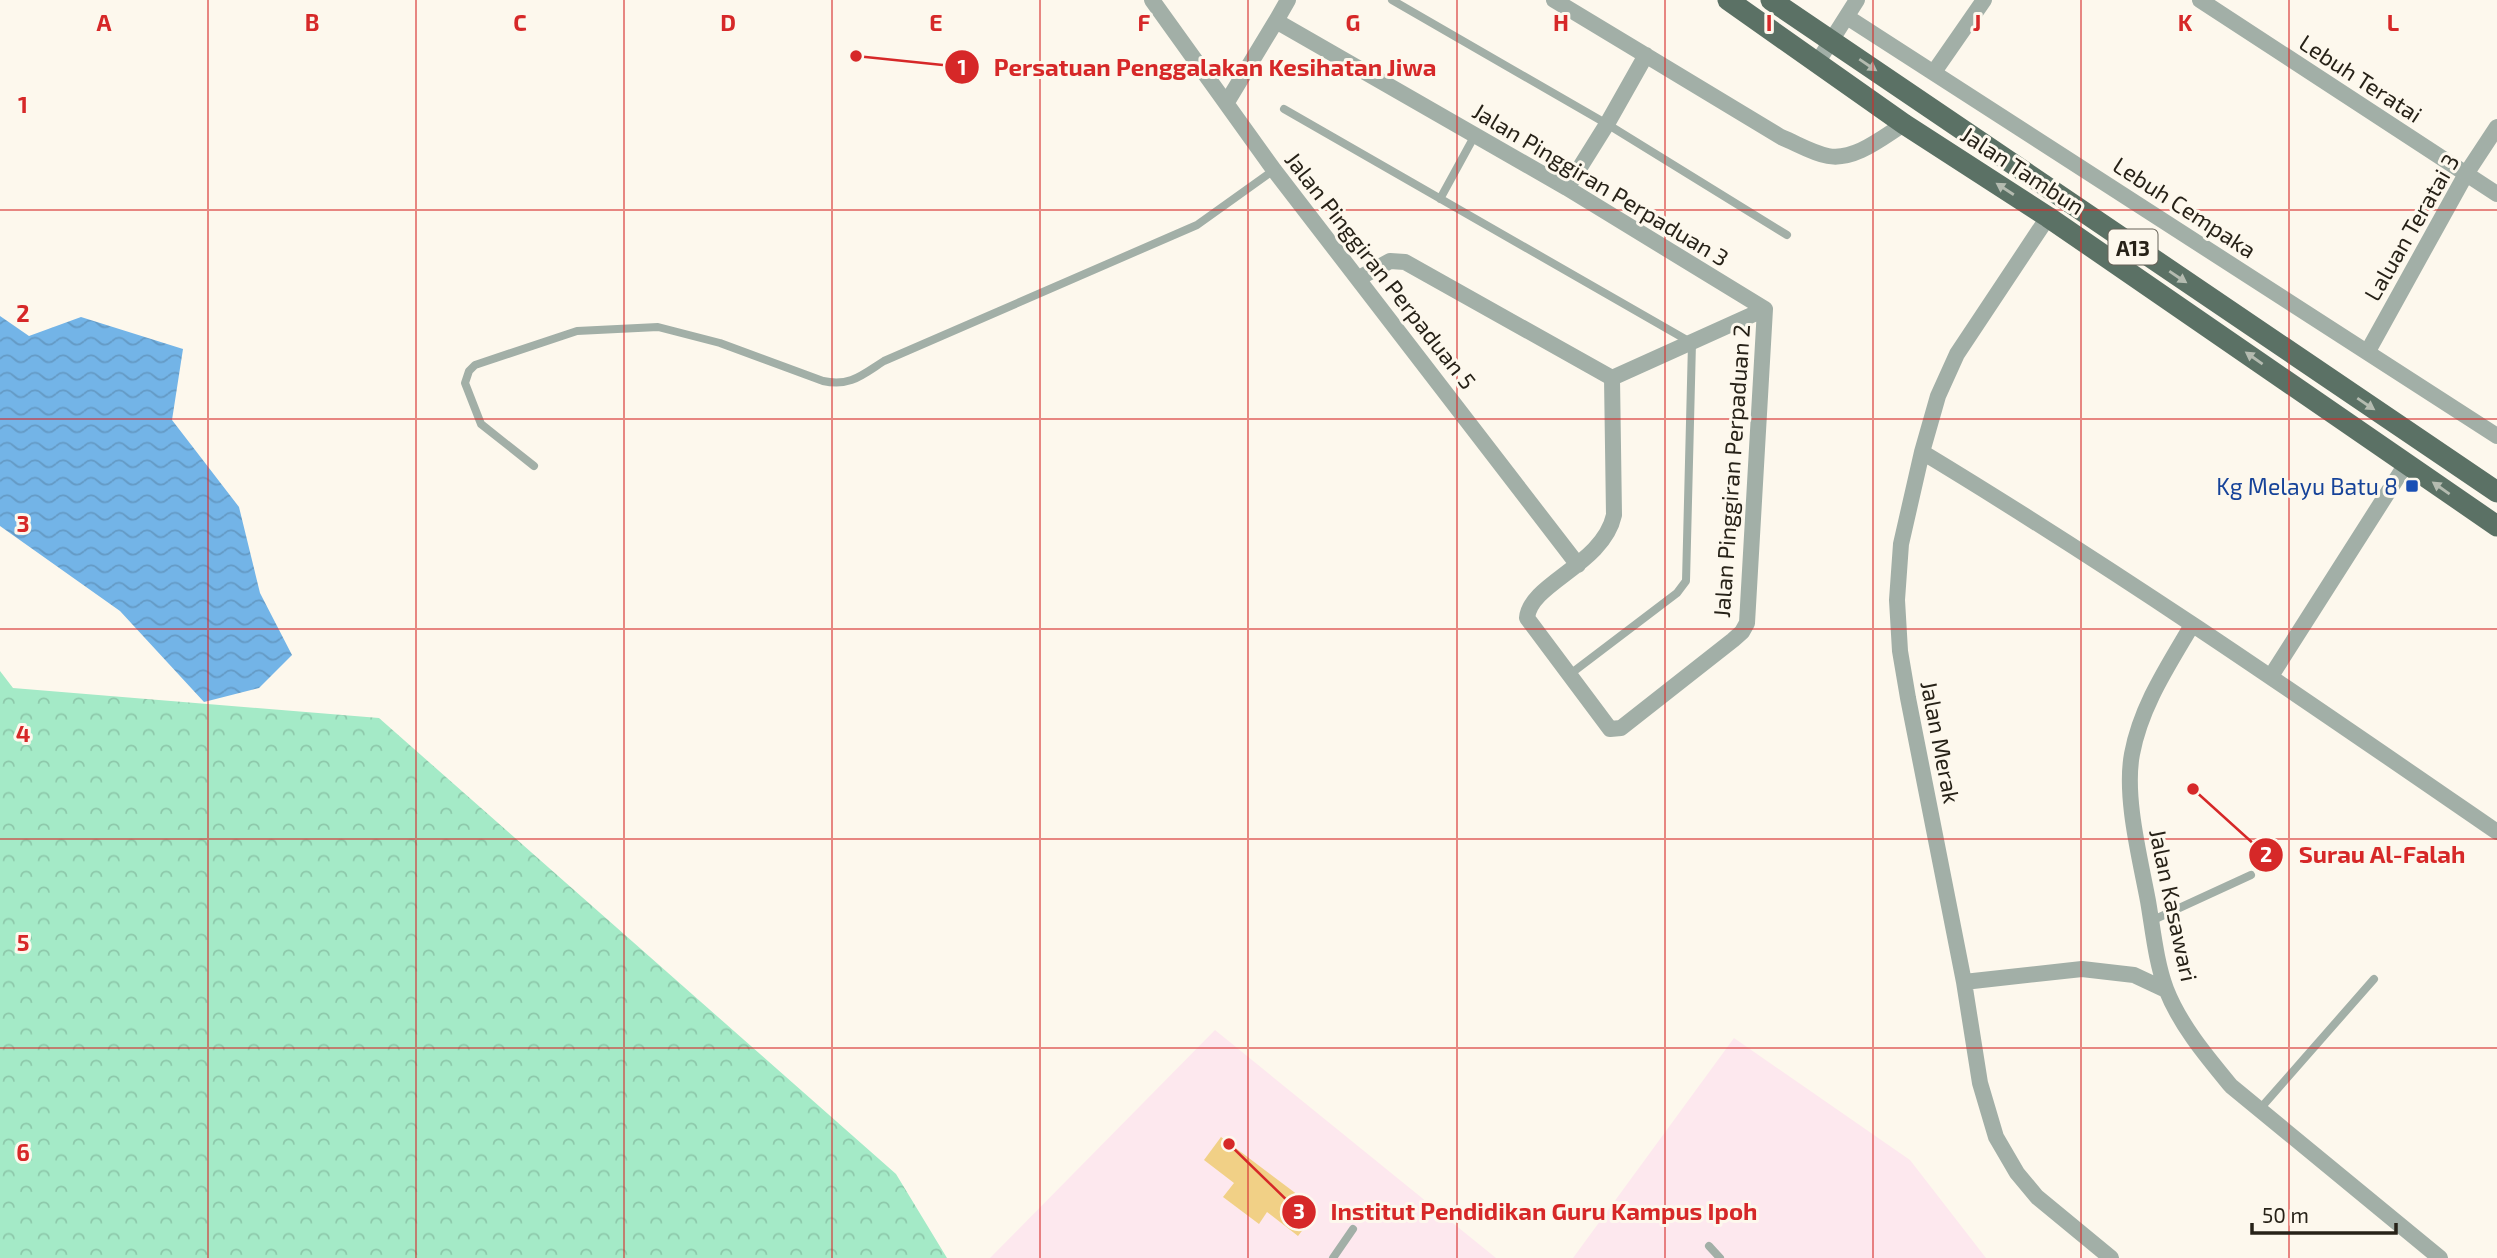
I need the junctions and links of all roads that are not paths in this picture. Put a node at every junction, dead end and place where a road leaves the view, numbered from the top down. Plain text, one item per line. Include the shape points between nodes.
1 (1152, 0) edge
2 (1288, 0) edge
3 (1392, 0) edge
4 (1554, 0) edge
5 (1728, 0) edge
6 (1771, 0) edge
7 (1857, 0) edge
8 (1984, 0) edge
9 (2200, 0) edge
10 (1847, 17) junction
11 (1276, 21) junction
12 (1832, 41) junction
13 (1646, 55) junction
14 (1817, 63) junction
15 (1934, 72) junction
16 (1227, 102) junction
17 (1284, 109) dead end
18 (1607, 124) junction
19 (1904, 124) junction
20 (2497, 127) edge
21 (1475, 135) junction
22 (1274, 170) junction
23 (2466, 174) junction
24 (1567, 188) junction
25 (2497, 194) edge
26 (1440, 199) junction
27 (2048, 217) junction
28 (1787, 235) dead end
29 (1359, 278) junction
30 (1765, 309) junction
31 (1692, 343) junction
32 (2368, 351) junction
33 (1612, 378) junction
34 (2497, 436) edge
35 (1922, 452) junction
36 (2406, 464) junction
37 (534, 466) dead end
38 (2497, 492) edge
39 (2497, 526) edge
40 (1578, 565) junction
41 (2192, 625) junction
42 (1569, 675) junction
43 (2271, 676) junction
44 (2497, 832) edge
45 (2251, 875) dead end
46 (2151, 921) junction
47 (2374, 979) dead end
48 (1964, 982) junction
49 (2166, 990) junction
50 (2259, 1110) junction
51 (1353, 1229) dead end
52 (1709, 1246) dead end
53 (1333, 1258) edge
54 (1720, 1258) edge
55 (2110, 1258) edge
56 (2440, 1258) edge

1 - 16 street, Jalan Pinggiran Perpaduan 5
2 - 11 street
3 - 18 lane
4 - 13 street
5 - 14 main road, Jalan Tambun
6 - 12 main road, Jalan Tambun / A13
7 - 10 street
8 - 15 street
9 - 23 street, Lebuh Teratai
10 - 12 street
10 - 15 street, Lebuh Cempaka
11 - 16 street
11 - 21 street, Jalan Pinggiran Perpaduan 3
12 - 14 street
12 -> 38 main road, Jalan Tambun / A13
13 - 18 street
13 - 19 street via 1781,137 1832,157 1853,153
14 - 19 main road, Jalan Tambun
15 - 32 street, Lebuh Cempaka
16 - 22 street, Jalan Pinggiran Perpaduan 5
17 - 26 lane
18 - 24 street
18 - 28 lane
27 -> 19 main road, Jalan Tambun
20 - 23 street, Laluan Teratai 3
21 - 24 street, Jalan Pinggiran Perpaduan 3
21 - 26 lane
22 - 29 street, Jalan Pinggiran Perpaduan 5
22 - 37 lane via 1197,225 839,384 658,327 577,331 474,365 464,383 481,424
23 - 25 street, Lebuh Teratai
23 - 32 street, Laluan Teratai 3
24 - 30 street, Jalan Pinggiran Perpaduan 3
26 - 31 lane
27 - 35 street, Jalan Merak via 1957,355 1938,396
36 -> 27 main road, Jalan Tambun
29 - 33 street via 1390,261 1405,262
29 - 40 street, Jalan Pinggiran Perpaduan 5
30 - 31 street
30 - 42 street, Jalan Pinggiran Perpaduan 2 via 1742,632 1616,730 1610,729
31 - 33 street
31 - 42 lane via 1686,581 1677,593
32 - 34 street, Lebuh Cempaka
33 - 40 street via 1614,515 1605,538
35 - 41 street via 2041,524
35 - 48 street, Jalan Merak via 1901,544 1900,651
39 -> 36 main road, Jalan Tambun
36 - 43 street
40 - 42 street, Jalan Pinggiran Perpaduan 2 via 1534,599 1527,618
41 - 43 street
41 - 46 street, Jalan Kasawari via 2155,686 2132,756 2133,816
43 - 44 street
45 - 46 lane
46 - 49 street, Jalan Kasawari
47 - 50 lane
48 - 49 street via 2082,968 2134,975
48 - 55 street, Jalan Merak via 1980,1083 1996,1138 2038,1197
49 - 50 street, Jalan Kasawari via 2205,1055
50 - 56 street, Jalan Kasawari
51 - 53 lane
52 - 54 lane

